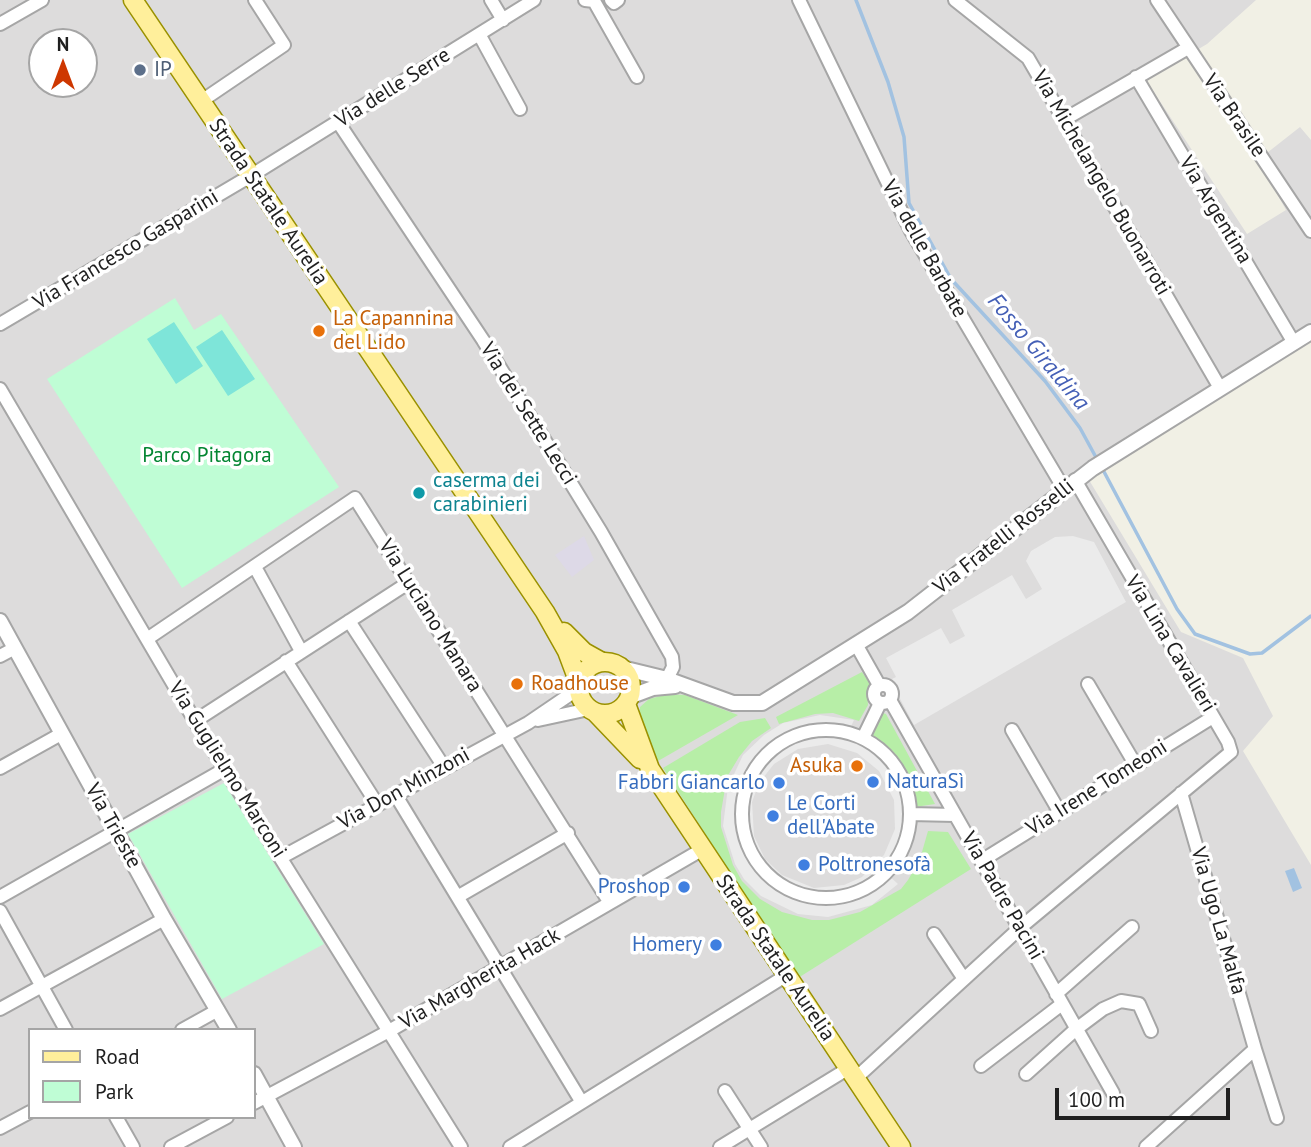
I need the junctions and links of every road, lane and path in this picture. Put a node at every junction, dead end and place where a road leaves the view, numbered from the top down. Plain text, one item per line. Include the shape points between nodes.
1 (42, 0) edge
2 (133, 0) edge
3 (255, 0) edge
4 (491, 0) edge
5 (534, 0) edge
6 (585, 0) edge
7 (611, 0) edge
8 (618, 0) edge
9 (800, 0) edge
10 (955, 0) edge
11 (1157, 0) edge
12 (503, 20) junction
13 (0, 23) edge
14 (479, 34) junction
15 (1188, 48) junction
16 (637, 77) dead end
17 (1136, 77) junction
18 (200, 102) junction
19 (520, 109) dead end
20 (1065, 119) junction
21 (338, 122) junction
22 (252, 175) junction
23 (1311, 231) edge
24 (0, 324) edge
25 (1310, 333) edge
26 (1294, 343) junction
27 (0, 388) edge
28 (1220, 388) junction
29 (1070, 485) junction
30 (255, 567) junction
31 (408, 583) junction
32 (545, 612) junction
33 (0, 621) edge
34 (349, 621) junction
35 (147, 639) junction
36 (857, 646) junction
37 (15, 648) junction
38 (302, 651) junction
39 (0, 656) edge
40 (286, 661) junction
41 (602, 662) junction
42 (622, 668) junction
43 (667, 679) junction
44 (1088, 684) dead end
45 (579, 686) junction
46 (694, 689) junction
47 (628, 700) junction
48 (885, 701) junction
49 (593, 711) junction
50 (1213, 717) junction
51 (195, 721) junction
52 (528, 723) junction
53 (1012, 730) dead end
54 (61, 734) junction
55 (505, 734) junction
56 (863, 738) junction
57 (1135, 764) junction
58 (444, 767) junction
59 (0, 768) edge
60 (225, 769) junction
61 (650, 769) junction
62 (1181, 793) junction
63 (395, 794) junction
64 (377, 804) junction
65 (1059, 811) junction
66 (910, 814) junction
67 (955, 815) junction
68 (117, 833) junction
69 (568, 833) junction
70 (703, 849) junction
71 (282, 857) junction
72 (981, 861) junction
73 (459, 896) junction
74 (0, 897) edge
75 (610, 903) junction
76 (0, 911) edge
77 (164, 919) junction
78 (1021, 927) junction
79 (1132, 927) dead end
80 (934, 934) dead end
81 (502, 966) junction
82 (787, 975) junction
83 (964, 979) junction
84 (42, 986) junction
85 (1059, 999) junction
86 (0, 1009) edge
87 (218, 1010) junction
88 (65, 1028) edge
89 (185, 1028) edge
90 (228, 1028) edge
91 (1075, 1030) junction
92 (389, 1031) junction
93 (1151, 1031) dead end
94 (1255, 1049) junction
95 (981, 1066) dead end
96 (852, 1073) junction
97 (1026, 1074) dead end
98 (725, 1091) dead end
99 (1113, 1093) dead end
100 (260, 1099) edge
101 (581, 1101) junction
102 (28, 1113) edge
103 (1277, 1118) dead end
104 (117, 1119) edge
105 (223, 1119) edge
106 (0, 1128) edge
107 (749, 1128) junction
108 (133, 1147) edge
109 (172, 1147) edge
110 (293, 1147) edge
111 (461, 1147) edge
112 (510, 1147) edge
113 (719, 1147) edge
114 (761, 1147) edge
115 (901, 1147) edge
116 (1146, 1147) edge

1 - 13 street
2 - 18 main road, Strada Statale Aurelia
3 - 18 street via 284,45
4 - 12 street
5 - 12 street, Via delle Serre
6 - 16 street via 594,1
7 - 8 street
9 - 29 street, Via delle Barbate via 911,231
10 - 20 street, Via Michelangelo Buonarroti via 1028,58
11 - 15 street, Via Brasile
12 - 14 street, Via delle Serre
14 - 19 street
14 - 21 street, Via delle Serre
15 - 17 street
15 - 23 street, Via Brasile
17 - 20 street
17 - 26 street, Via Argentina
18 - 22 main road, Strada Statale Aurelia
20 - 28 street, Via Michelangelo Buonarroti
21 - 22 street, Via delle Serre
21 - 43 street, Via dei Sette Lecci via 483,340 601,532 672,657
22 - 24 street, Via Francesco Gasparini
22 - 32 main road, Strada Statale Aurelia
25 - 26 street, Via Fratelli Rosselli
26 - 28 street, Via Fratelli Rosselli
27 - 35 street, Via Guglielmo Marconi
28 - 29 street, Via Fratelli Rosselli
29 - 36 street, Via Fratelli Rosselli via 908,612
29 - 50 street, Via Lina Cavalieri
30 - 31 street, Via Luciano Manara via 355,498
30 - 35 street
30 - 38 street
31 - 34 street
31 - 55 street, Via Luciano Manara
32 - 41 main road, Strada Statale Aurelia via 576,645
32 - 45 main road, Strada Statale Aurelia via 567,650
33 - 37 street, Via Trieste
34 - 38 street
34 - 58 street
35 - 51 street, Via Guglielmo Marconi
36 - 46 street, Via Fratelli Rosselli via 757,705 733,704
36 - 48 street, Via Padre Pacini via 879,685 891,689
37 - 39 street
37 - 54 street, Via Trieste
38 - 40 street
40 - 51 street
40 - 64 street
41 - 42 main road
41 - 45 main road via 587,668
42 - 43 street, Via Fratelli Rosselli
42 - 47 main road via 630,681
43 - 46 street, Via Fratelli Rosselli
44 - 57 street
45 - 49 main road via 581,700
45 - 52 street, Via Don Minzoni
46 - 47 street, Via Fratelli Rosselli via 661,686
47 - 49 main road via 612,713
47 - 61 main road, Strada Statale Aurelia
48 - 56 street
48 - 67 street, Via Padre Pacini
49 - 52 street, Via Don Minzoni
49 - 61 main road, Strada Statale Aurelia
50 - 57 street, Via Irene Tomeoni
50 - 62 street, Via Lina Cavalieri via 1231,752
51 - 60 street, Via Guglielmo Marconi
52 - 55 street, Via Don Minzoni
53 - 65 street
54 - 59 street
54 - 68 street, Via Trieste
55 - 58 street, Via Don Minzoni
55 - 69 street, Via Luciano Manara
56 - 66 street via 895,769
56 - 66 street via 839,731 812,731 788,739 763,758 742,806 745,837 754,857 773,880 792,892 814,898 851,894 878,881 891,867 907,835
57 - 65 street, Via Irene Tomeoni
58 - 63 street, Via Don Minzoni
60 - 68 street
60 - 71 street, Via Guglielmo Marconi
61 - 70 main road, Strada Statale Aurelia
62 - 78 street
62 - 94 street, Via Ugo La Malfa
63 - 64 street, Via Don Minzoni
63 - 73 street
64 - 71 street, Via Don Minzoni
65 - 72 street, Via Irene Tomeoni
66 - 67 street
67 - 72 street, Via Padre Pacini
68 - 74 street
68 - 77 street, Via Trieste
69 - 73 street
69 - 75 street, Via Luciano Manara
70 - 75 street, Via Margherita Hack
70 - 82 main road, Strada Statale Aurelia
71 - 92 street, Via Guglielmo Marconi
72 - 78 street, Via Padre Pacini
73 - 81 street
75 - 81 street, Via Margherita Hack
76 - 84 street
77 - 84 street
77 - 87 street, Via Trieste
78 - 83 street
78 - 85 street, Via Padre Pacini
79 - 85 street
80 - 83 street
81 - 92 street, Via Margherita Hack
81 - 101 street
82 - 96 main road, Strada Statale Aurelia
82 - 101 street
83 - 96 street
84 - 86 street
84 - 88 street
85 - 91 street, Via Padre Pacini
85 - 95 street
87 - 89 street
87 - 90 street, Via Trieste
91 - 93 street via 1110,1005 1128,1001 1142,1007
91 - 97 street
91 - 99 street, Via Padre Pacini
92 - 100 street, Via Margherita Hack
92 - 111 street, Via Guglielmo Marconi
94 - 103 street, Via Ugo La Malfa
94 - 116 street
96 - 107 street
96 - 115 main road, Strada Statale Aurelia
98 - 107 street
100 - 110 street
101 - 112 street
102 - 106 street
104 - 108 street
105 - 109 street
107 - 113 street
107 - 114 street

